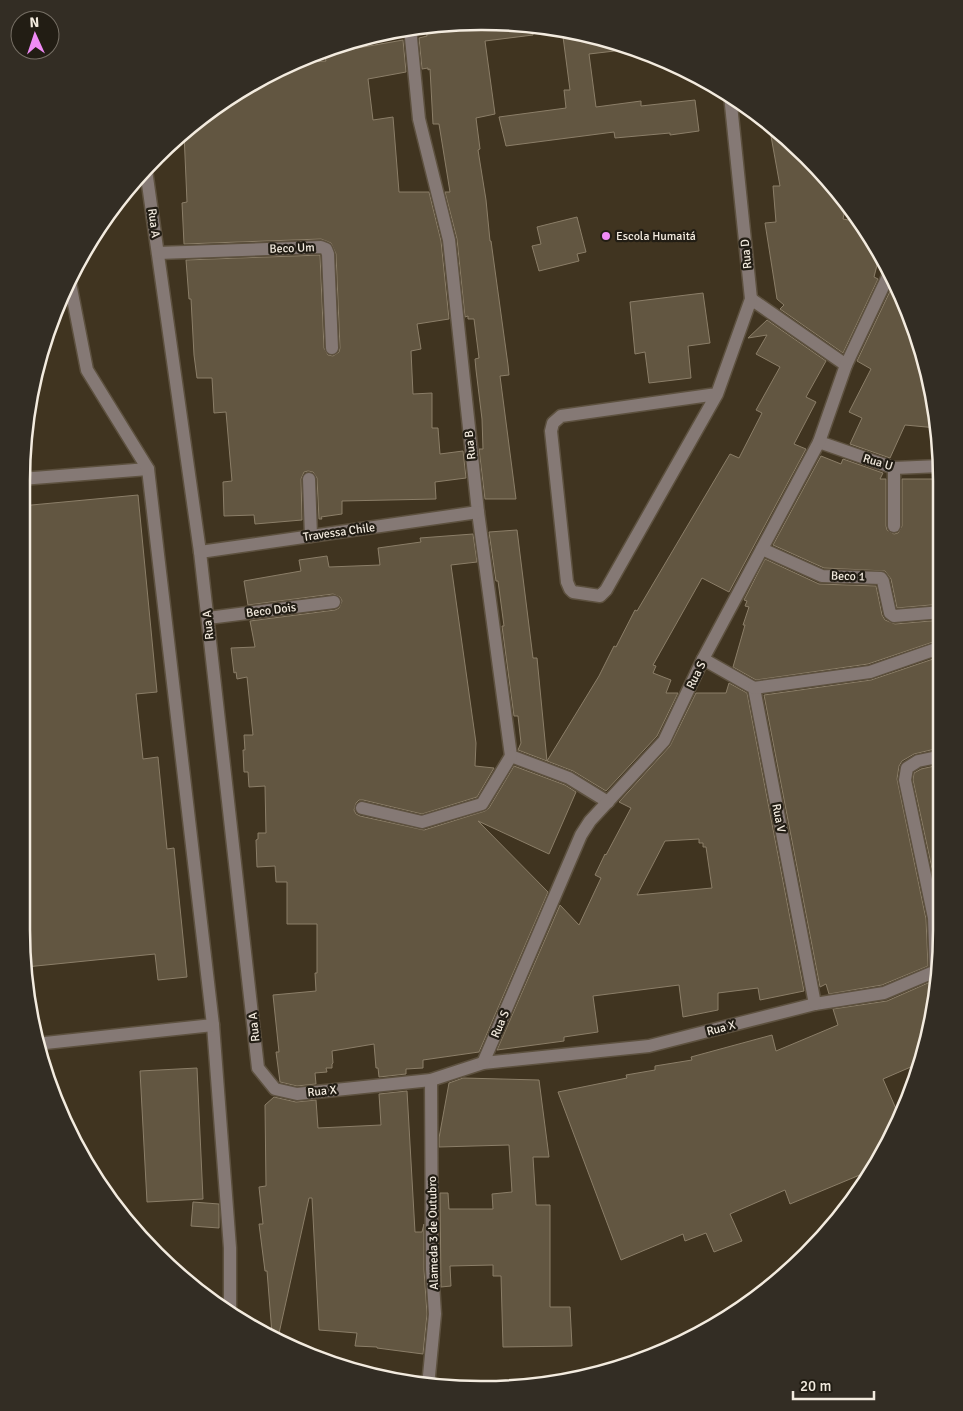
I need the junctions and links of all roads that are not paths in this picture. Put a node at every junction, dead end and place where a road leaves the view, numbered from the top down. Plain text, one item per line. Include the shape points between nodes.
1 (411, 36) edge
2 (731, 105) edge
3 (147, 178) edge
4 (158, 253) junction
5 (886, 281) edge
6 (72, 293) edge
7 (751, 299) junction
8 (332, 348) dead end
9 (846, 365) junction
10 (717, 394) junction
11 (819, 442) junction
12 (932, 466) edge
13 (894, 468) junction
14 (148, 469) junction
15 (30, 478) edge
16 (309, 479) dead end
17 (478, 512) junction
18 (894, 526) dead end
19 (311, 536) junction
20 (762, 549) junction
21 (200, 552) junction
22 (334, 602) dead end
23 (933, 613) edge
24 (208, 618) junction
25 (933, 650) edge
26 (703, 659) junction
27 (754, 688) junction
28 (511, 756) junction
29 (933, 758) edge
30 (608, 802) junction
31 (362, 808) dead end
32 (933, 895) edge
33 (931, 973) edge
34 (815, 1004) junction
35 (213, 1025) junction
36 (44, 1043) edge
37 (483, 1063) junction
38 (265, 1078) joint
39 (431, 1080) junction
40 (230, 1304) edge
41 (429, 1378) edge

1 - 17 street, Rua B via 419,119 449,240
2 - 7 street, Rua D
3 - 4 street, Rua A
4 - 8 street, Beco Um via 326,248
4 - 21 street, Rua A
5 - 9 street, Rua S
6 - 14 street via 87,370
7 - 9 street
7 - 10 street
9 - 11 street, Rua S
10 - 10 street via 606,590 600,596 573,592 567,582 551,431 553,422 561,416
11 - 13 street, Rua U
11 - 20 street, Rua S
12 - 13 street, Rua U
13 - 18 street
14 - 15 street
14 - 35 street
16 - 19 street
17 - 19 street, Travessa Chile
17 - 28 street, Rua B
19 - 21 street, Travessa Chile
20 - 23 street, Beco 1 via 822,576 881,578 890,613 894,616
20 - 26 street, Rua S
21 - 24 street, Rua A
22 - 24 street, Beco Dois
24 - 38 street, Rua A via 258,1068
25 - 27 street via 870,672
26 - 27 street
26 - 30 street, Rua S via 664,741
27 - 34 street, Rua V
28 - 30 street via 569,778
28 - 31 street via 482,804 422,822
29 - 32 street, Rua X via 918,760 907,768 905,774
30 - 37 street, Rua S via 581,835
33 - 34 street, Rua X via 884,993
34 - 37 street, Rua X via 649,1046
35 - 36 street
35 - 40 street via 230,1248
37 - 39 street, Rua X
38 - 39 street, Rua X via 275,1089 297,1094
39 - 41 street, Alameda 3 de Outubro via 435,1314

